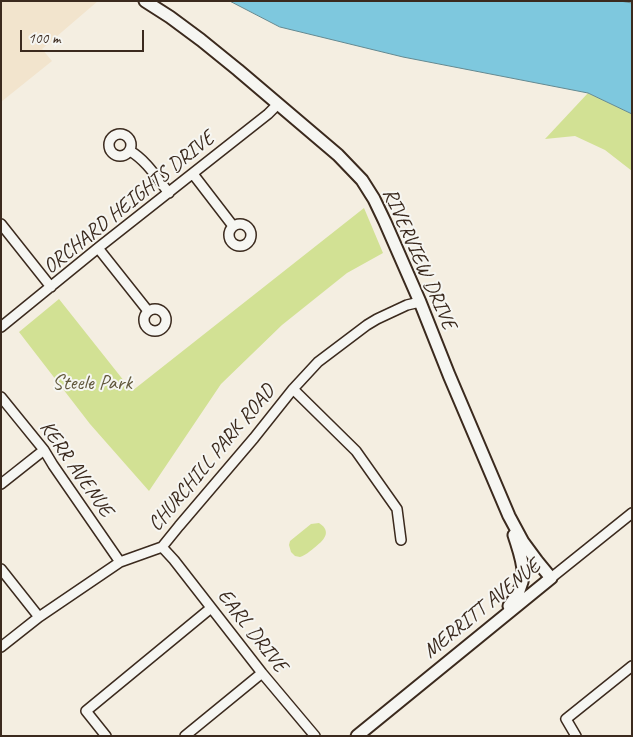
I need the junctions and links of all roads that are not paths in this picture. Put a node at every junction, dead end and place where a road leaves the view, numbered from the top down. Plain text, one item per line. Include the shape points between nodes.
1 (145, 1) edge
2 (277, 105) junction
3 (130, 151) dead end
4 (193, 174) junction
5 (169, 193) junction
6 (1, 224) edge
7 (233, 226) dead end
8 (98, 248) junction
9 (51, 287) junction
10 (420, 302) junction
11 (148, 311) dead end
12 (1, 327) edge
13 (293, 388) junction
14 (1, 397) edge
15 (44, 450) junction
16 (1, 484) edge
17 (632, 513) edge
18 (509, 516) junction
19 (401, 540) dead end
20 (162, 548) junction
21 (120, 562) junction
22 (1, 569) edge
23 (551, 578) junction
24 (211, 608) junction
25 (39, 618) junction
26 (497, 621) junction
27 (1, 647) edge
28 (632, 666) edge
29 (262, 674) junction
30 (106, 736) edge
31 (185, 736) edge
32 (316, 736) edge
33 (357, 736) edge
34 (576, 736) edge

1 - 2 street, RIVERVIEW DRIVE via 201,40
2 - 4 street, ORCHARD HEIGHTS DRIVE
2 - 10 street, RIVERVIEW DRIVE via 338,155 362,180 385,222
3 - 5 street via 145,163
4 - 5 street, ORCHARD HEIGHTS DRIVE
4 - 7 street
5 - 8 street, ORCHARD HEIGHTS DRIVE
6 - 9 street
8 - 9 street, ORCHARD HEIGHTS DRIVE
8 - 11 street
9 - 12 street, ORCHARD HEIGHTS DRIVE
10 - 13 street, CHURCHILL PARK ROAD via 367,325 318,362
10 - 18 street, RIVERVIEW DRIVE
13 - 19 street via 356,451 372,473 397,509
13 - 20 street, CHURCHILL PARK ROAD
14 - 15 street, KERR AVENUE
15 - 16 street
15 - 21 street, KERR AVENUE
17 - 23 street, MERRITT AVENUE
18 - 23 street, RIVERVIEW DRIVE via 523,542
18 - 26 street via 523,562 523,578 518,595
20 - 21 street, CHURCHILL PARK ROAD
20 - 24 street, EARL DRIVE
21 - 25 street, CHURCHILL PARK ROAD
22 - 25 street
23 - 26 street, MERRITT AVENUE
24 - 29 street, EARL DRIVE
24 - 30 street via 86,711
25 - 27 street, CHURCHILL PARK ROAD
26 - 33 street, MERRITT AVENUE
28 - 34 street via 566,719
29 - 31 street
29 - 32 street, EARL DRIVE

